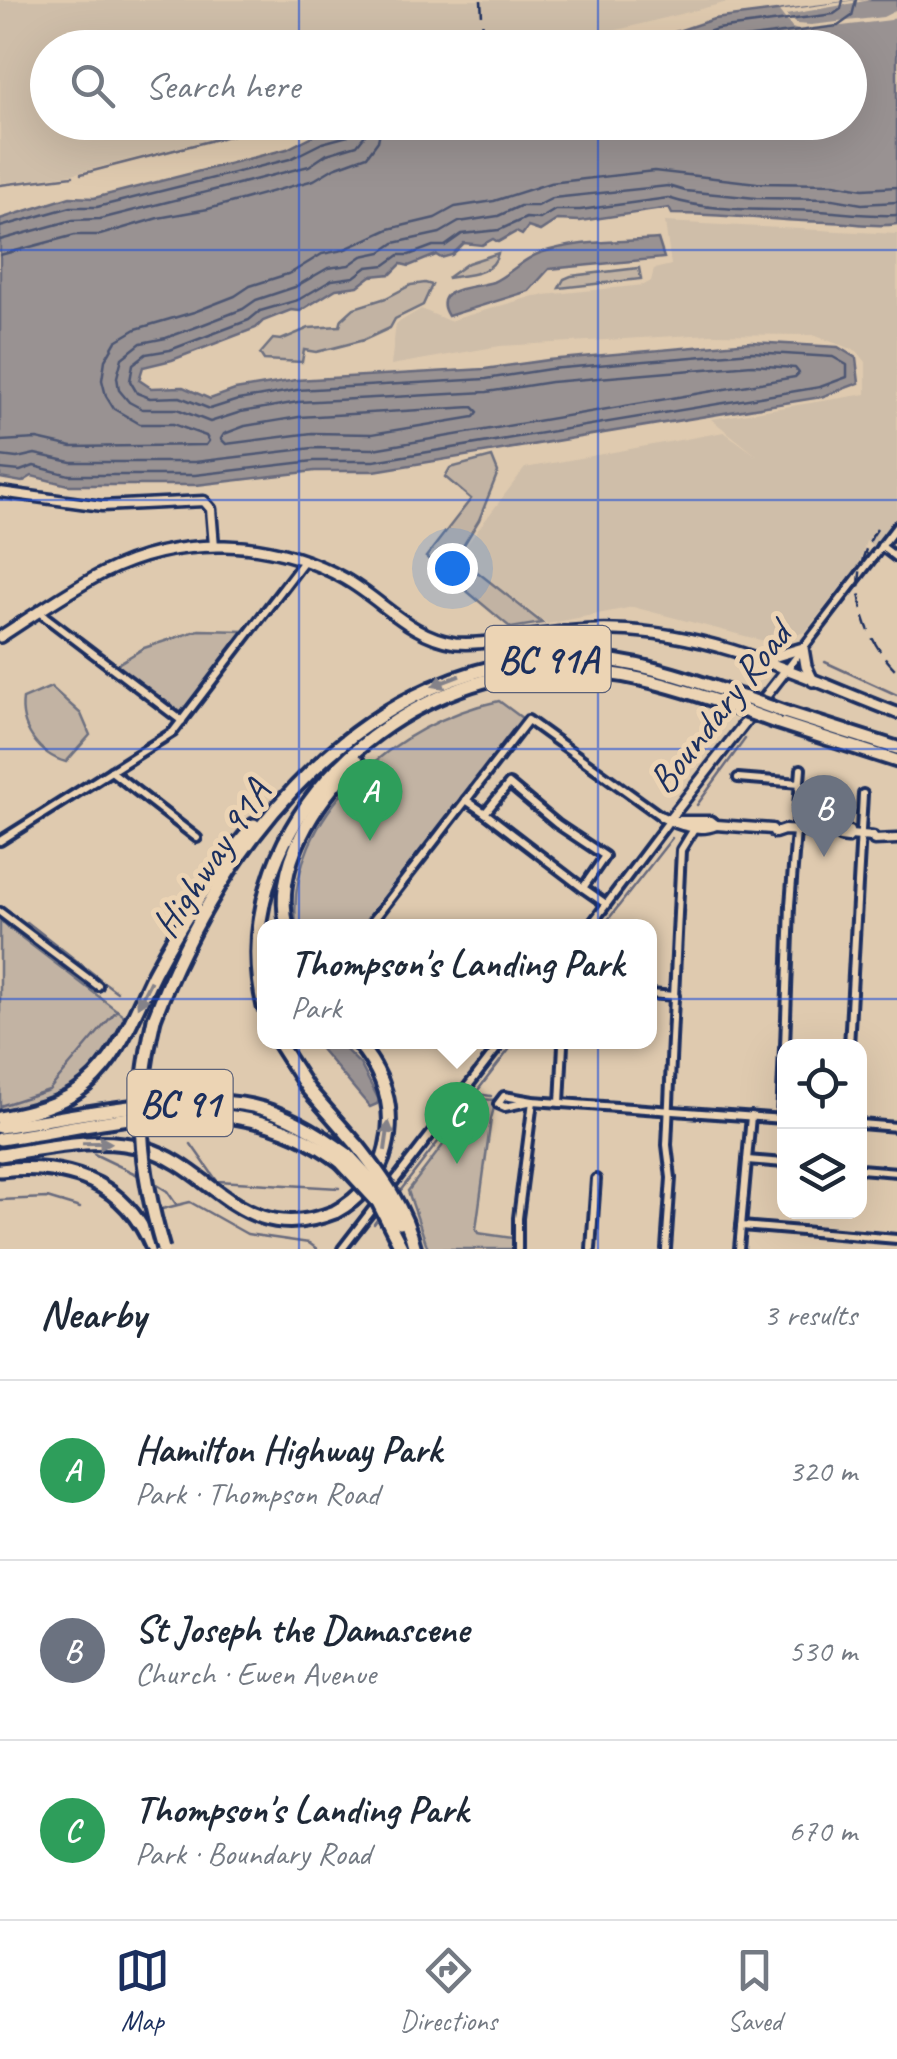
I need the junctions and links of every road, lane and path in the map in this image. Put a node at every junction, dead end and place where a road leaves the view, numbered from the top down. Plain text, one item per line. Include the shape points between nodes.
1 (0, 492) edge
2 (897, 526) edge
3 (214, 546) junction
4 (881, 546) junction
5 (897, 558) edge
6 (304, 561) junction
7 (39, 612) junction
8 (0, 637) edge
9 (803, 648) junction
10 (763, 660) junction
11 (786, 670) junction
12 (497, 678) junction
13 (813, 681) junction
14 (741, 703) junction
15 (897, 713) edge
16 (780, 717) junction
17 (182, 721) junction
18 (897, 748) edge
19 (897, 761) edge
20 (801, 770) dead end
21 (111, 771) junction
22 (304, 778) junction
23 (738, 778) dead end
24 (800, 783) junction
25 (864, 794) dead end
26 (466, 800) junction
27 (686, 800) junction
28 (485, 813) junction
29 (665, 819) junction
30 (692, 823) junction
31 (801, 831) junction
32 (861, 836) junction
33 (197, 838) dead end
34 (897, 839) edge
35 (0, 841) edge
36 (583, 888) junction
37 (606, 904) junction
38 (0, 912) edge
39 (260, 919) edge
40 (286, 919) edge
41 (375, 919) edge
42 (595, 919) edge
43 (98, 986) dead end
44 (657, 995) edge
45 (675, 996) junction
46 (785, 1039) edge
47 (849, 1039) edge
48 (282, 1049) edge
49 (362, 1049) edge
50 (497, 1049) edge
51 (563, 1049) edge
52 (560, 1103) junction
53 (670, 1109) junction
54 (750, 1116) junction
55 (0, 1118) edge
56 (777, 1118) edge
57 (867, 1125) edge
58 (0, 1127) edge
59 (897, 1128) edge
60 (0, 1139) edge
61 (349, 1154) junction
62 (0, 1155) edge
63 (748, 1160) junction
64 (777, 1162) edge
65 (0, 1170) edge
66 (867, 1170) edge
67 (897, 1172) edge
68 (596, 1179) dead end
69 (741, 1226) junction
70 (897, 1239) edge
71 (154, 1249) edge
72 (163, 1249) edge
73 (342, 1249) edge
74 (402, 1249) edge
75 (414, 1249) edge
76 (518, 1249) edge
77 (591, 1249) edge
78 (666, 1249) edge
79 (739, 1249) edge

1 - 3 street via 102,506 204,501 211,509
2 - 4 street, Boundary Road
3 - 6 main road
3 - 7 main road via 118,566
4 - 5 street
4 - 9 street, Boundary Road
6 - 10 main road via 443,640 634,631
6 - 17 street
7 - 8 main road
7 - 17 street
9 - 10 main road
9 - 11 street, Boundary Road
9 - 13 main road
10 - 11 main road
11 - 13 main road
11 - 27 street, Boundary Road
12 - 14 highway, Highway 91A / BC 91A via 609,672
12 - 39 highway, Highway 91A / BC 91A via 428,702 341,765 280,850
12 - 40 highway via 386,736 349,768 299,840 287,882
13 - 15 main road
14 - 16 highway, Highway 91A / BC 91A, bridge
14 -> 22 highway, Highway 91A / BC 91A via 668,673 607,660 500,665 394,705
16 - 18 highway, Highway 91A / BC 91A
16 - 19 highway, Highway 91A / BC 91A
17 - 21 street
20 - 24 street
21 - 33 street
21 - 35 street
22 -> 55 highway via 263,815 212,879 96,1076 66,1099
22 - 72 highway, Highway 91A / BC 91A, bridge via 220,886 154,1018 140,1134
23 - 24 street
24 - 31 street
25 - 32 street
26 - 28 street
26 - 29 street via 528,720
26 - 41 street
27 - 29 street, Boundary Road
27 - 30 street
28 - 36 street
28 - 36 street via 509,784 584,839 605,856
29 - 30 street
29 - 37 street, Boundary Road
30 - 31 street
30 - 45 street via 681,850
31 - 32 street
31 - 46 street
32 - 34 street
32 - 47 street
36 - 37 street
37 - 42 street, Boundary Road
38 - 43 street
44 - 45 street
45 - 53 street
48 - 61 highway
62 -> 49 highway via 81,1143 136,1146 162,1156 254,1218 313,1221 362,1192 385,1154 388,1097
50 - 73 street
51 - 52 street
52 - 53 street
52 - 76 street via 533,1101
53 - 54 street
53 - 78 street
54 - 56 street
54 - 63 street
57 - 59 street
58 - 61 highway, BC 91 via 220,1101 278,1114
60 - 61 highway, BC 91 via 196,1112 241,1116
61 - 74 highway, BC 91, bridge
61 - 75 highway, bridge via 394,1194
63 - 64 street
63 - 69 street
65 - 71 highway via 64,1171 106,1189 138,1220
66 - 67 street
68 - 77 street
69 - 70 street
69 - 79 street

